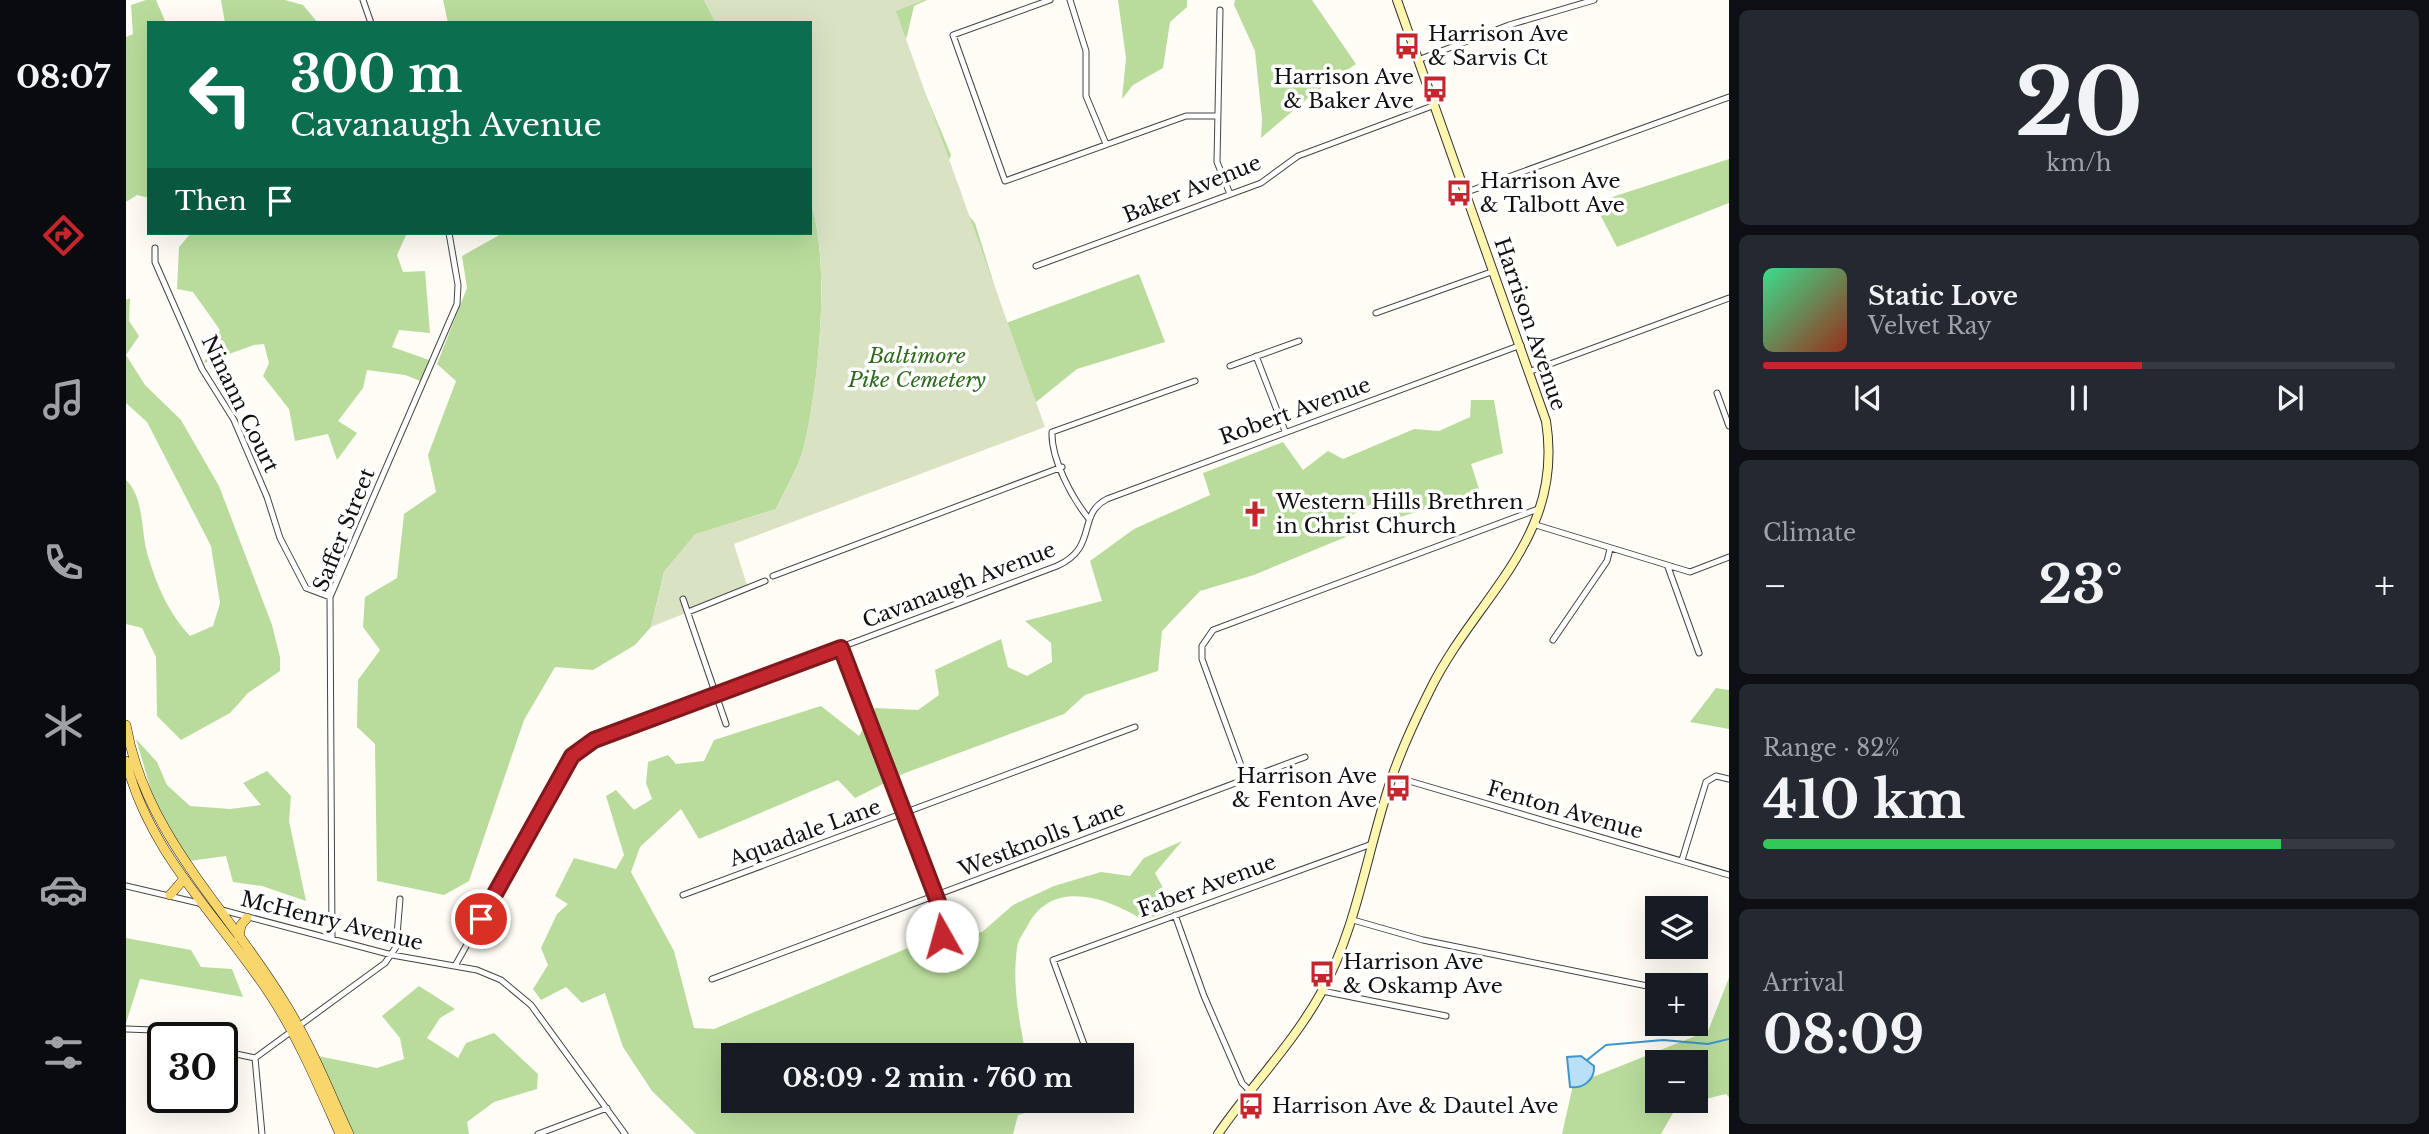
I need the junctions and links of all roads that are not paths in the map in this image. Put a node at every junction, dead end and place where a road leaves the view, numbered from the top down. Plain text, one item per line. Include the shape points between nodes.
1 (363, 0) edge
2 (1049, 0) edge
3 (1070, 0) edge
4 (1397, 0) edge
5 (1594, 0) edge
6 (1220, 10) dead end
7 (370, 21) edge
8 (1418, 60) junction
9 (1729, 97) edge
10 (1435, 105) junction
11 (1217, 116) junction
12 (1106, 144) junction
13 (1467, 192) junction
14 (1230, 194) junction
15 (449, 235) edge
16 (155, 248) dead end
17 (1036, 266) dead end
18 (1494, 271) junction
19 (1729, 298) edge
20 (1376, 313) dead end
21 (1299, 341) dead end
22 (1521, 345) junction
23 (1256, 356) junction
24 (1230, 366) dead end
25 (1531, 371) junction
26 (1195, 381) dead end
27 (1717, 393) dead end
28 (1729, 426) edge
29 (1285, 431) junction
30 (1062, 467) junction
31 (1541, 508) junction
32 (1088, 519) junction
33 (1536, 525) junction
34 (1610, 549) junction
35 (1729, 558) edge
36 (1668, 566) junction
37 (773, 576) dead end
38 (765, 582) dead end
39 (330, 597) junction
40 (682, 598) dead end
41 (688, 612) junction
42 (1553, 640) dead end
43 (841, 648) junction
44 (1699, 653) dead end
45 (716, 694) junction
46 (726, 723) dead end
47 (126, 725) edge
48 (1135, 727) dead end
49 (1305, 757) dead end
50 (126, 761) edge
51 (1392, 776) junction
52 (1246, 779) junction
53 (1729, 779) edge
54 (905, 813) junction
55 (1373, 843) junction
56 (1682, 860) junction
57 (1729, 875) edge
58 (184, 878) junction
59 (126, 886) edge
60 (170, 895) junction
61 (683, 895) dead end
62 (935, 895) junction
63 (400, 899) dead end
64 (202, 904) junction
65 (218, 909) junction
66 (1175, 915) junction
67 (247, 918) junction
68 (1353, 920) junction
69 (239, 937) junction
70 (332, 939) junction
71 (939, 943) dead end
72 (392, 955) junction
73 (455, 966) junction
74 (712, 979) dead end
75 (1645, 986) edge
76 (1322, 991) junction
77 (1446, 1016) dead end
78 (295, 1027) junction
79 (126, 1029) edge
80 (147, 1030) edge
81 (1084, 1043) edge
82 (238, 1054) edge
83 (255, 1058) junction
84 (1252, 1093) junction
85 (607, 1108) junction
86 (262, 1134) edge
87 (340, 1134) edge
88 (349, 1134) edge
89 (538, 1134) edge
90 (625, 1134) edge
91 (1218, 1134) edge

1 - 7 street
2 - 12 street via 953,35 1005,181
3 - 12 street via 1086,51 1086,96
4 - 8 main road, Harrison Avenue
5 - 8 street via 1509,25
6 - 11 street
8 - 10 main road, Harrison Avenue
9 - 13 street
10 - 13 main road, Harrison Avenue
10 - 14 street, Baker Avenue via 1298,156 1261,183
11 - 12 street via 1186,116
11 - 14 street via 1217,162
13 - 18 main road, Harrison Avenue
14 - 17 street, Baker Avenue
15 - 39 street, Saffer Street via 457,304
16 - 39 street, Ninann Court via 160,274 202,369 234,419 291,564 306,589
18 - 20 street
18 - 22 main road, Harrison Avenue
19 - 25 street
21 - 23 street
22 - 25 main road, Harrison Avenue
22 - 29 street, Robert Avenue
23 - 24 street
23 - 29 street
25 - 31 main road, Harrison Avenue via 1548,433
26 - 30 street via 1052,432
27 - 28 street
29 - 32 street, Robert Avenue via 1107,499 1095,505
30 - 32 street
30 - 37 street
31 - 33 main road, Harrison Avenue
31 - 52 street via 1213,630 1202,646 1202,659
32 - 43 street, Cavanaugh Avenue via 1084,543 1066,562
33 - 34 street
33 - 51 main road, Harrison Avenue via 1437,677
34 - 36 street
34 - 42 street via 1607,561
35 - 36 street via 1690,572
36 - 44 street
38 - 41 street
39 - 70 street, Saffer Street
40 - 41 street
41 - 45 street
43 - 45 street, Cavanaugh Avenue
43 - 54 street
45 - 46 street
45 - 73 street, Cavanaugh Avenue via 594,740 572,756
47 - 65 main road via 154,812
48 - 54 street, Aquadale Lane
49 - 52 street, Westknolls Lane
50 - 58 main road via 149,824
51 - 55 main road, Harrison Avenue
51 - 56 street, Fenton Avenue
52 - 62 street, Westknolls Lane
53 - 56 street via 1716,776 1706,782
54 - 61 street, Aquadale Lane
54 - 62 street
55 - 66 street, Faber Avenue
55 - 68 main road, Harrison Avenue
56 - 57 street, Fenton Avenue
58 - 60 main road
58 - 64 main road
59 - 60 street, McHenry Avenue
60 - 64 street, McHenry Avenue
62 - 71 street via 944,922
62 - 74 street, Westknolls Lane
63 - 72 street
64 - 65 street, McHenry Avenue
64 - 78 main road
65 - 67 street, McHenry Avenue
65 - 69 main road
66 - 81 street, Faber Avenue via 1053,960
66 - 84 street via 1204,996 1242,1083
67 - 69 main road
67 - 70 street, McHenry Avenue
68 - 75 street via 1423,940
68 - 76 main road, Harrison Avenue
69 - 78 main road
70 - 72 street, McHenry Avenue
72 - 73 street, McHenry Avenue
72 - 78 street
73 - 85 street, McHenry Avenue via 489,975 522,995
76 - 77 street
76 - 84 main road, Harrison Avenue
78 - 83 street
78 - 87 main road
78 - 88 main road
79 - 80 street
82 - 83 street
83 - 86 street
84 - 91 main road, Harrison Avenue
85 - 89 street
85 - 90 street, McHenry Avenue

